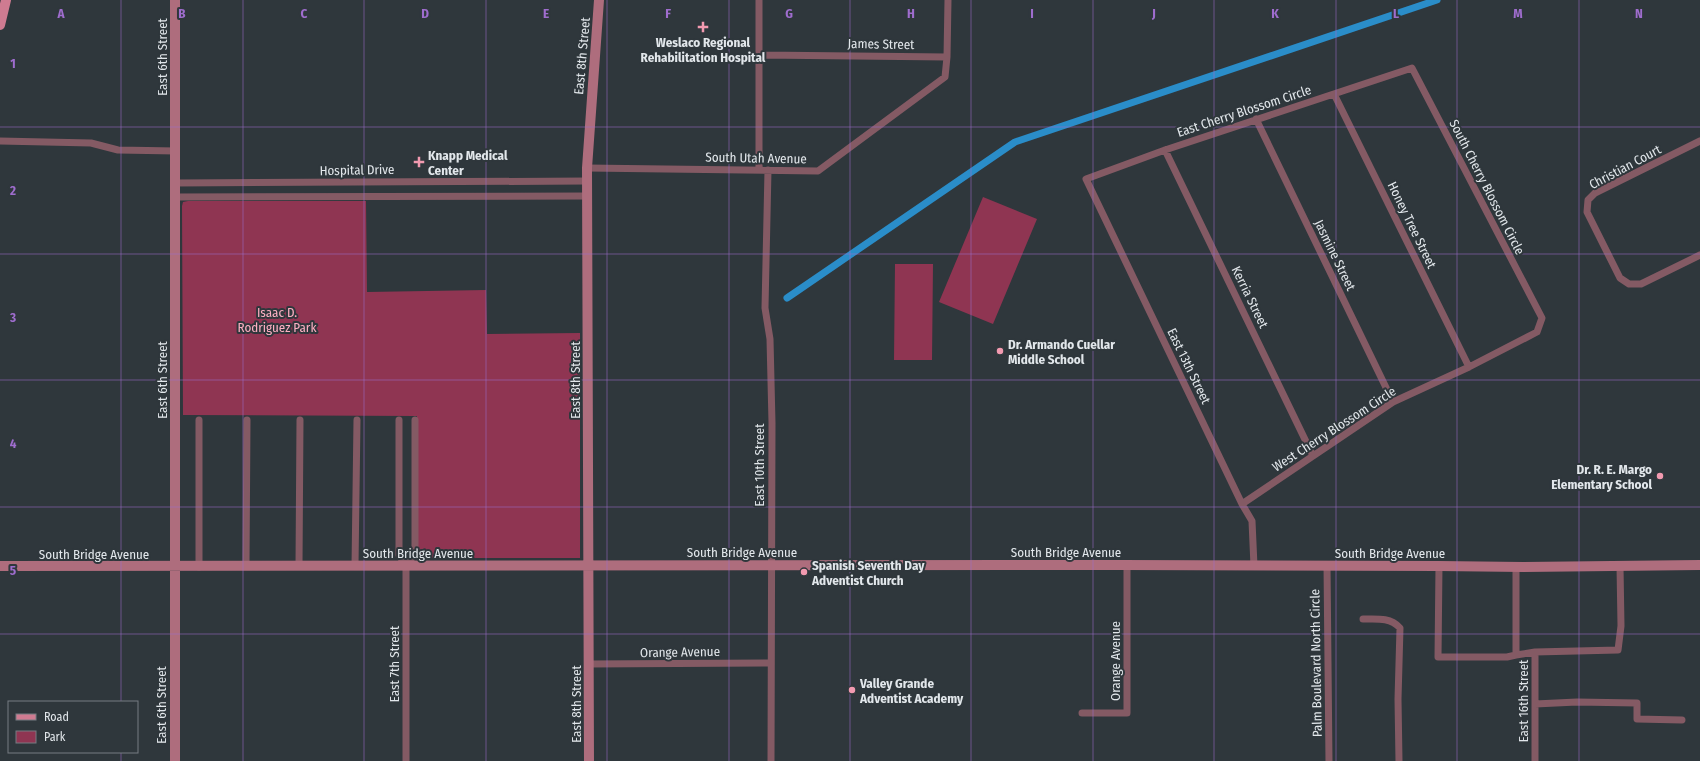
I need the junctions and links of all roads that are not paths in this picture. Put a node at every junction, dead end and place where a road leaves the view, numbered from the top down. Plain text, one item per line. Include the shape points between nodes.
1 (6, 0) edge
2 (175, 0) edge
3 (599, 0) edge
4 (758, 0) edge
5 (948, 0) edge
6 (0, 25) edge
7 (758, 55) junction
8 (947, 57) junction
9 (1412, 68) joint
10 (1334, 94) junction
11 (1256, 119) junction
12 (0, 141) edge
13 (1700, 141) edge
14 (176, 150) junction
15 (1165, 150) junction
16 (587, 168) junction
17 (759, 170) junction
18 (768, 170) junction
19 (1086, 180) joint
20 (587, 181) junction
21 (176, 183) junction
22 (587, 196) junction
23 (176, 197) junction
24 (1700, 254) edge
25 (1542, 318) joint
26 (1469, 367) junction
27 (1392, 402) junction
28 (199, 420) dead end
29 (247, 420) dead end
30 (300, 420) dead end
31 (357, 420) dead end
32 (399, 420) dead end
33 (415, 420) dead end
34 (1313, 456) junction
35 (1242, 504) junction
36 (771, 565) junction
37 (1127, 565) junction
38 (1327, 565) junction
39 (1700, 565) edge
40 (0, 566) edge
41 (246, 566) junction
42 (299, 566) junction
43 (355, 566) junction
44 (406, 566) junction
45 (588, 566) junction
46 (1254, 566) junction
47 (1439, 566) junction
48 (1620, 566) junction
49 (174, 567) junction
50 (199, 567) junction
51 (1516, 567) junction
52 (1363, 619) dead end
53 (1535, 652) junction
54 (1516, 655) junction
55 (771, 663) junction
56 (589, 664) junction
57 (1535, 704) junction
58 (1082, 713) dead end
59 (1682, 720) dead end
60 (174, 761) edge
61 (406, 761) edge
62 (590, 761) edge
63 (771, 761) edge
64 (1329, 761) edge
65 (1399, 761) edge
66 (1535, 761) edge

1 - 6 main road
2 - 14 street, East 6th Street
3 - 16 street, East 8th Street
4 - 7 street
5 - 8 street
7 - 8 street, James Street
7 - 17 street
8 - 18 street, South Utah Avenue via 945,77 818,171
9 - 10 street, East Cherry Blossom Circle
9 - 25 street, South Cherry Blossom Circle
10 - 11 street, East Cherry Blossom Circle
10 - 26 street, Honey Tree Street
11 - 15 street, East Cherry Blossom Circle
11 - 27 street, Jasmine Street
12 - 14 street via 91,143 118,150
13 - 24 street, Christian Court via 1595,193 1588,200 1587,212 1620,278 1629,284 1641,284
14 - 21 street, East 6th Street
15 - 19 street, East Cherry Blossom Circle
15 - 34 street, Kerria Street
16 - 17 street, South Utah Avenue
16 - 20 street, East 8th Street
17 - 18 street, South Utah Avenue
18 - 36 street, East 10th Street via 765,308 770,346 772,423
19 - 35 street, East 13th Street
20 - 21 street, Hospital Drive
20 - 22 street, East 8th Street
21 - 23 street, East 6th Street
22 - 23 street, Hospital Drive
22 - 45 street, East 8th Street
23 - 49 street, East 6th Street
25 - 26 street, West Cherry Blossom Circle via 1537,332
26 - 27 street, West Cherry Blossom Circle
27 - 34 street, West Cherry Blossom Circle
28 - 50 street
29 - 41 street
30 - 42 street
31 - 43 street
32 - 44 street, East 7th Street via 399,555
33 - 44 street, East 7th Street via 415,554
34 - 35 street, West Cherry Blossom Circle
35 - 46 street, East 13th Street via 1252,521
36 - 37 street, South Bridge Avenue
36 - 45 street, South Bridge Avenue
36 - 55 street, East 10th Street
37 - 46 street, South Bridge Avenue
37 - 58 street, Orange Avenue via 1127,713
38 - 46 street, South Bridge Avenue
38 - 47 street, South Bridge Avenue
38 - 64 street, Palm Boulevard North Circle
39 - 48 street, South Bridge Avenue
40 - 49 street, South Bridge Avenue
41 - 42 street, South Bridge Avenue
41 - 50 street, South Bridge Avenue
42 - 43 street, South Bridge Avenue
43 - 44 street, South Bridge Avenue
44 - 45 street, South Bridge Avenue
44 - 61 street, East 7th Street
45 - 56 street, East 8th Street
47 - 51 street, South Bridge Avenue
47 - 54 street via 1438,657
48 - 51 street, South Bridge Avenue
48 - 53 street via 1621,626 1618,650
49 - 50 street, South Bridge Avenue
49 - 60 street, East 6th Street
51 - 54 street, East 16th Street
52 - 65 street via 1385,619 1395,622 1400,628
53 - 54 street, East 16th Street
53 - 57 street, East 16th Street
55 - 56 street, Orange Avenue
55 - 63 street, East 10th Street
56 - 62 street, East 8th Street
57 - 59 street via 1637,703 1637,720
57 - 66 street, East 16th Street

